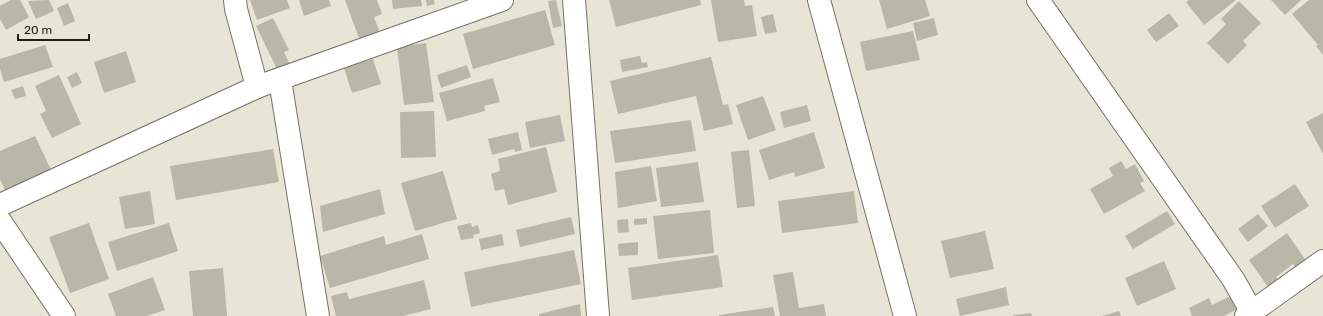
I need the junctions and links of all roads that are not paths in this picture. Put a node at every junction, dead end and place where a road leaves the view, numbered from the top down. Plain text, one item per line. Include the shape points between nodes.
1 (236, 0) edge
2 (502, 0) edge
3 (574, 0) edge
4 (819, 0) edge
5 (1038, 0) edge
6 (280, 80) junction
7 (257, 87) junction
8 (0, 205) edge
9 (0, 221) edge
10 (1323, 261) edge
11 (1250, 315) edge
12 (64, 316) edge
13 (318, 316) edge
14 (598, 316) edge
15 (906, 316) edge

1 - 7 street via 236,9
2 - 6 street
3 - 14 street
4 - 15 street
5 - 11 street via 1233,279
6 - 7 street
6 - 13 street
7 - 8 street
9 - 12 street
10 - 11 street

